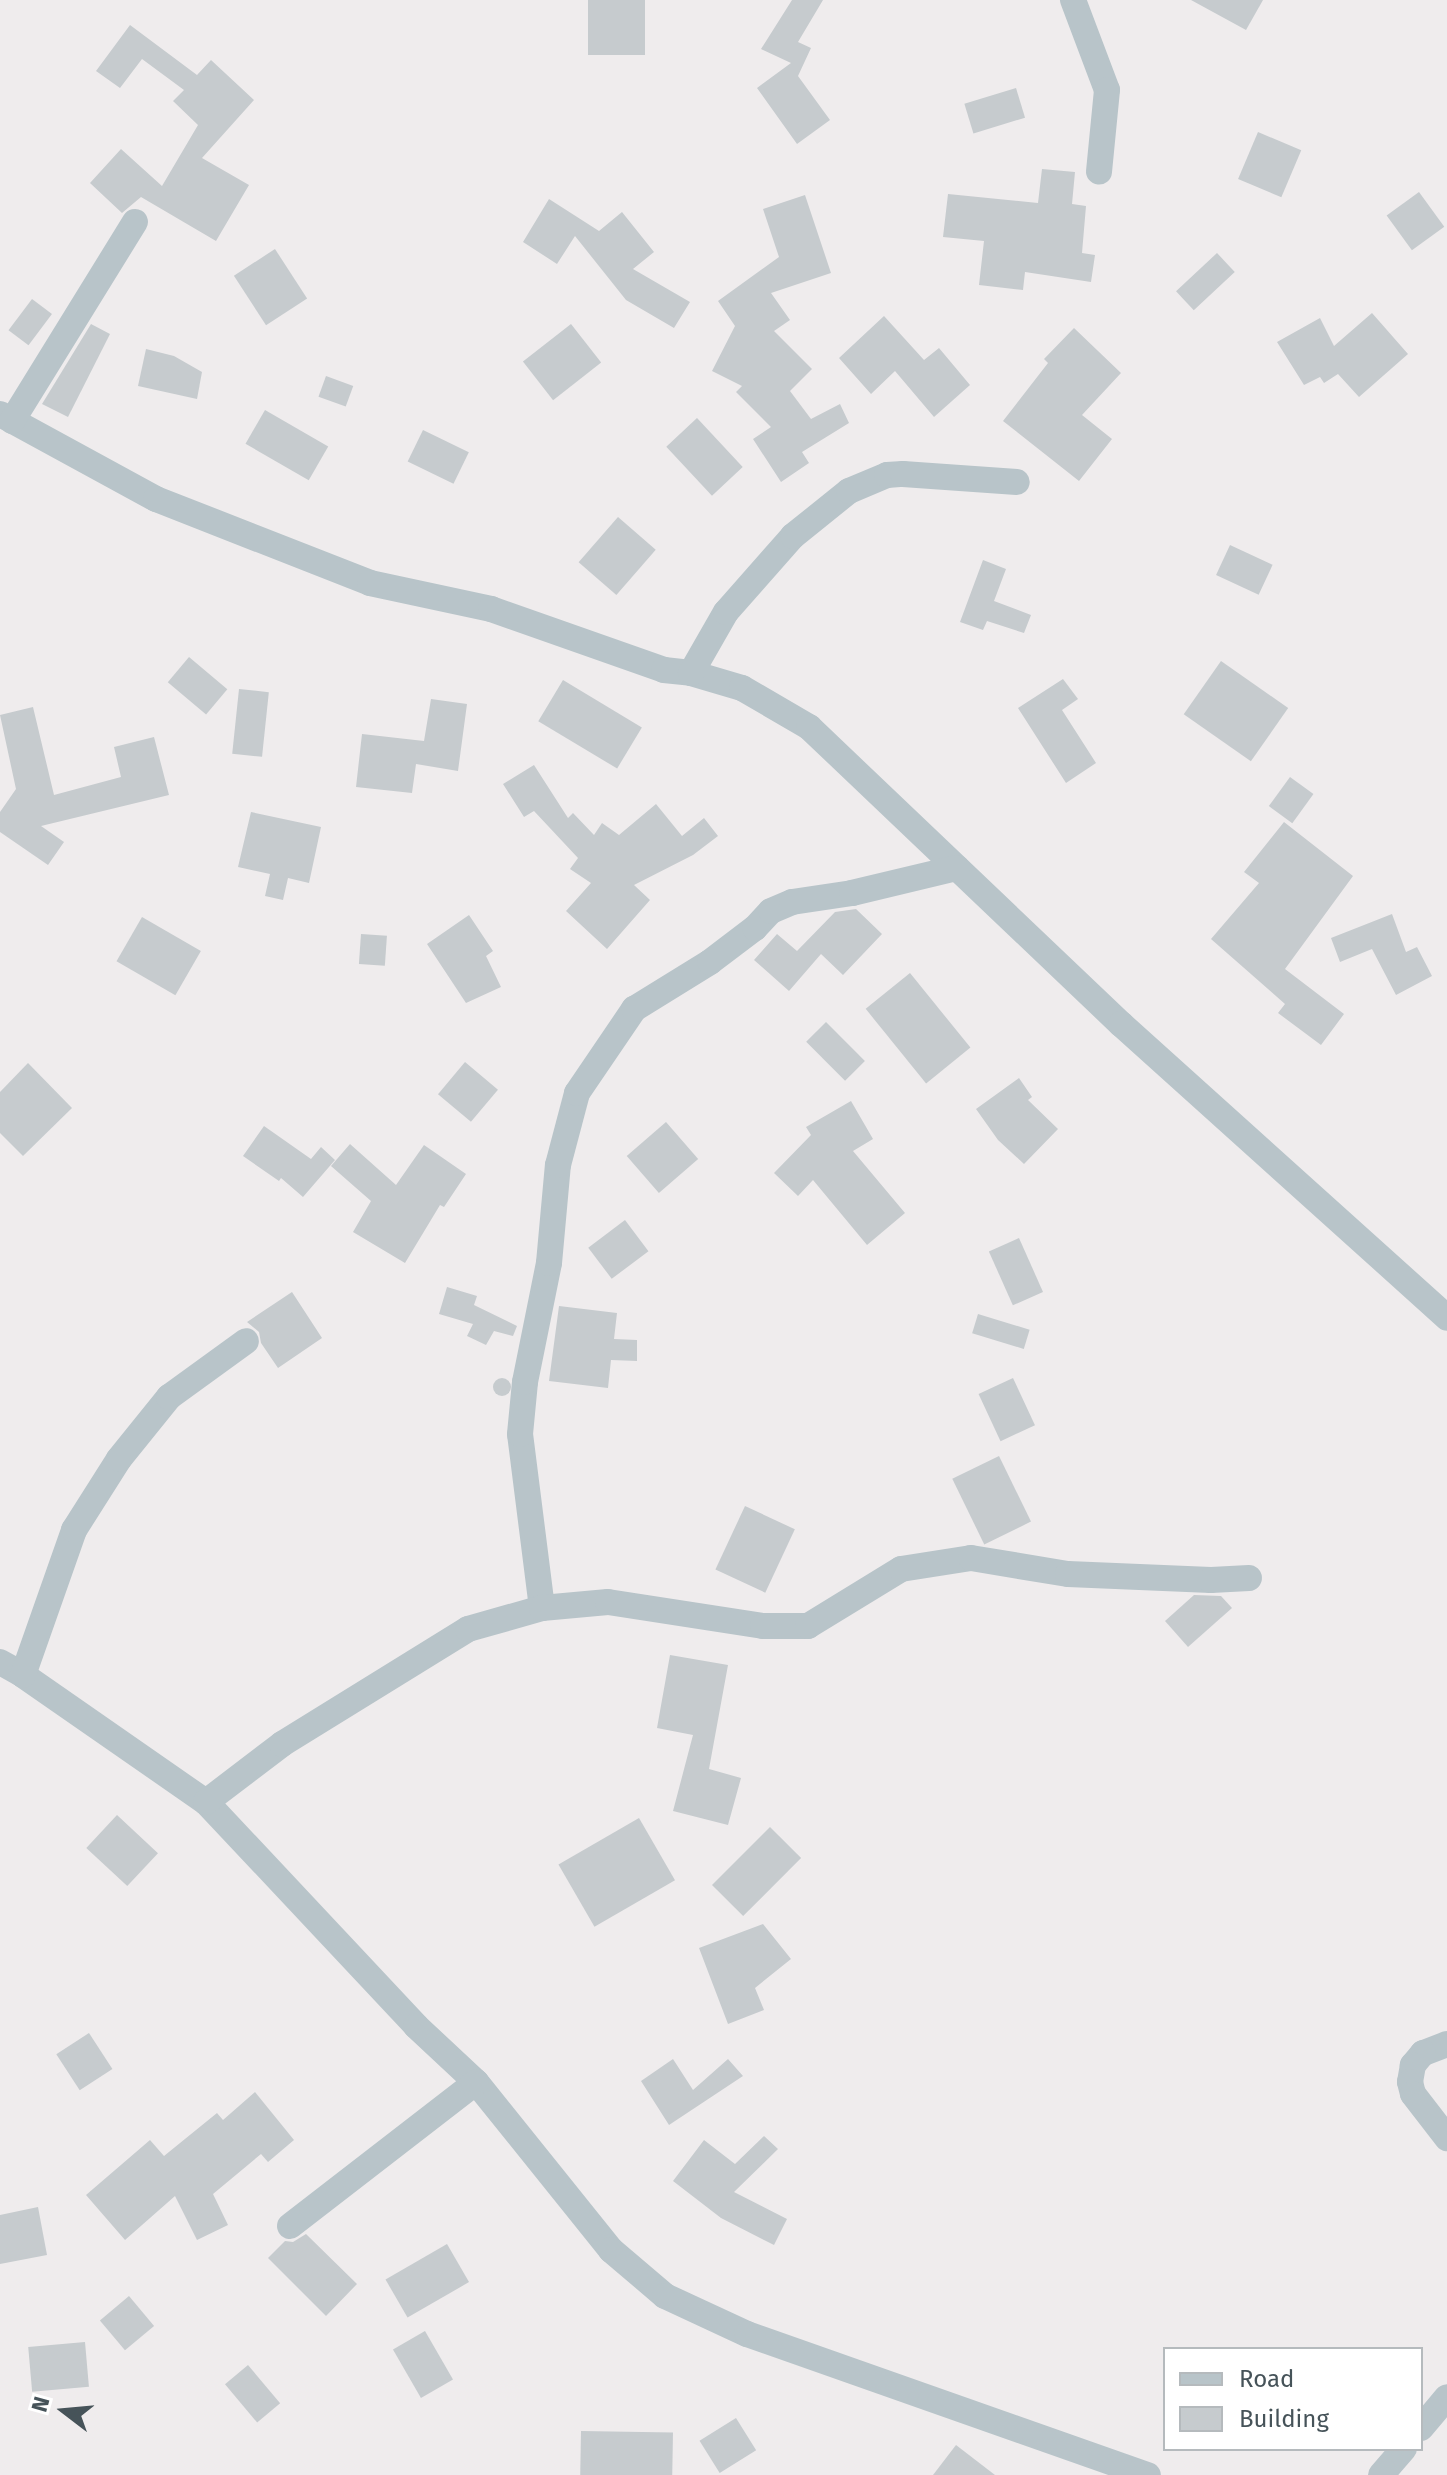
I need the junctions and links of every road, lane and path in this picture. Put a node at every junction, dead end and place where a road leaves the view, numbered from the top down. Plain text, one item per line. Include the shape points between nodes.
1 (1073, 0) edge
2 (1099, 172) dead end
3 (135, 222) dead end
4 (6, 417) edge
5 (1017, 482) dead end
6 (691, 673) junction
7 (957, 868) junction
8 (1447, 1318) edge
9 (246, 1341) dead end
10 (1249, 1578) dead end
11 (542, 1608) junction
12 (12, 1668) edge
13 (206, 1802) junction
14 (1447, 2044) edge
15 (476, 2082) junction
16 (1447, 2138) edge
17 (290, 2226) dead end
18 (1447, 2397) edge
19 (1423, 2426) edge
20 (1402, 2451) edge
21 (1148, 2475) edge
22 (1381, 2475) edge

1 - 2 street via 1107,90
3 - 4 street
4 - 6 street via 156,499 370,583 491,609 664,670
5 - 6 street via 903,474 849,491 793,536 726,612
6 - 7 street via 742,688 809,727
7 - 8 street
7 - 11 street via 792,902 771,911 710,962 634,1009 577,1093 558,1165 549,1263 520,1434
9 - 12 street via 169,1397 119,1459 74,1530
10 - 11 street via 1068,1574 971,1558 901,1569 808,1626 763,1626 608,1602
11 - 13 street via 468,1629 282,1744
12 - 13 street
13 - 15 street via 416,2026
14 - 16 street via 1423,2053 1413,2065 1410,2082 1413,2094
15 - 17 street
15 - 21 street via 611,2250 665,2296 747,2334
18 - 19 street
20 - 22 street

